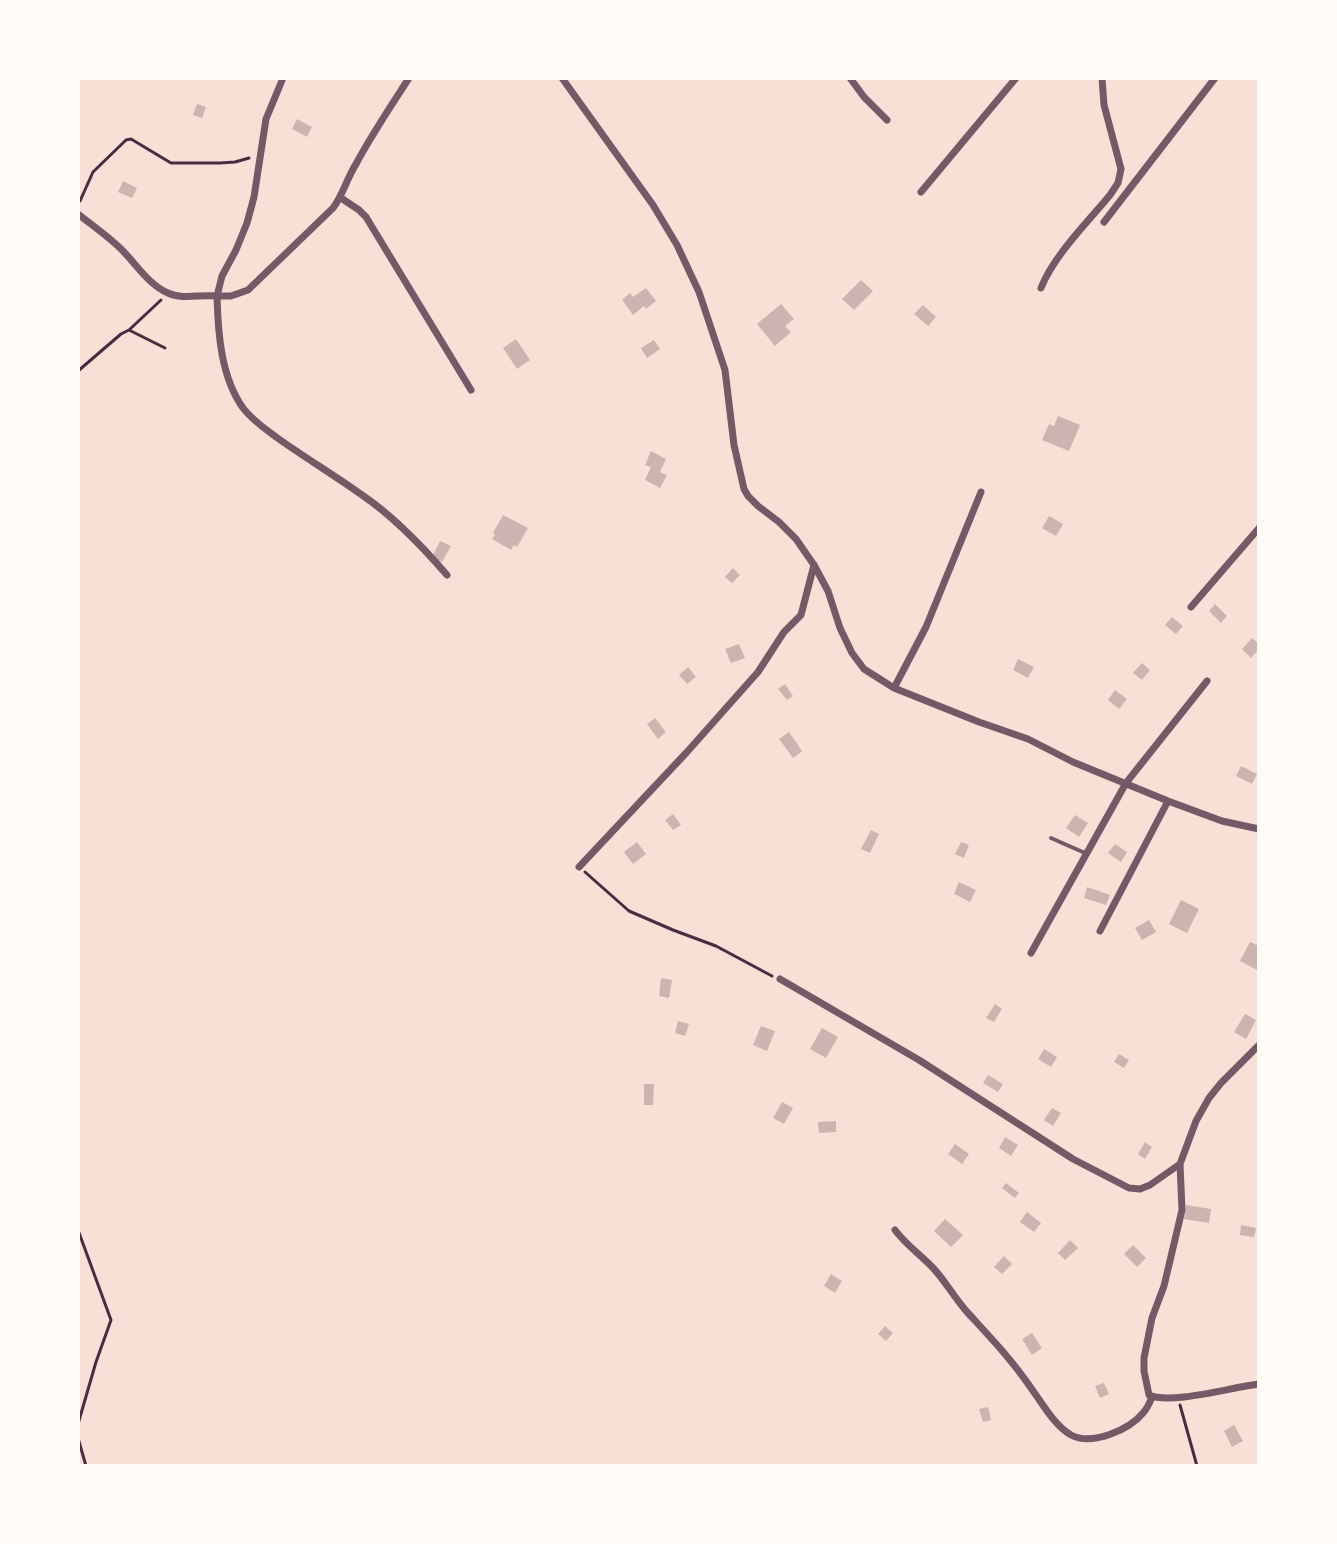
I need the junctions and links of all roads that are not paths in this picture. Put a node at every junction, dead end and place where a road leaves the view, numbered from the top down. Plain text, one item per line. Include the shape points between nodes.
1 (283, 78) edge
2 (409, 78) edge
3 (562, 78) edge
4 (850, 78) edge
5 (1016, 78) edge
6 (1102, 78) edge
7 (1215, 78) edge
8 (887, 120) dead end
9 (921, 192) dead end
10 (1110, 195) junction
11 (341, 198) junction
12 (1119, 201) junction
13 (78, 214) edge
14 (1104, 222) dead end
15 (1041, 288) dead end
16 (217, 296) junction
17 (471, 390) dead end
18 (981, 492) dead end
19 (1259, 528) edge
20 (814, 565) junction
21 (447, 575) dead end
22 (1191, 607) dead end
23 (1207, 681) dead end
24 (894, 688) junction
25 (1126, 783) junction
26 (1168, 801) junction
27 (1259, 829) edge
28 (1051, 838) dead end
29 (1087, 854) junction
30 (579, 867) road end
31 (1100, 931) dead end
32 (1031, 953) dead end
33 (780, 979) road end
34 (1259, 1045) edge
35 (1180, 1164) junction
36 (895, 1230) dead end
37 (1259, 1384) edge
38 (1152, 1397) junction

1 - 16 street via 266,119 247,223
2 - 11 street
3 - 20 street via 653,205 699,292 725,370 744,489 796,539
4 - 8 street
5 - 9 street
6 - 10 street via 1121,169
7 - 12 street
10 - 12 street
10 - 15 street via 1056,261
11 - 16 street via 248,290
11 - 17 street via 366,217
12 - 14 street
13 - 16 street via 166,293
16 - 21 street via 224,359 245,411 367,498
18 - 24 street via 926,627
19 - 22 street
20 - 24 street via 852,653 864,669
20 - 30 street via 801,615 758,672
23 - 25 street
24 - 25 street
25 - 26 street
25 - 29 street
26 - 27 street
26 - 31 street
28 - 29 lane
29 - 32 street
33 - 35 street via 1129,1188 1150,1185
34 - 35 street via 1209,1098
35 - 38 street via 1182,1210 1144,1358
36 - 38 street via 940,1276 1067,1432 1085,1439 1107,1436 1143,1414
37 - 38 street via 1178,1398

